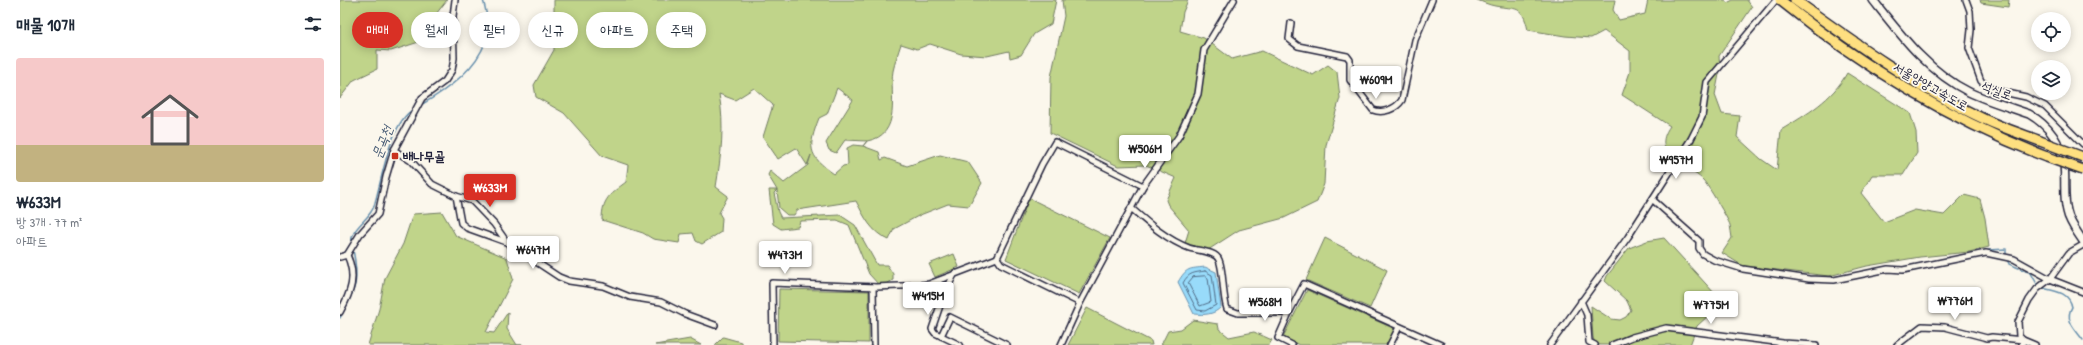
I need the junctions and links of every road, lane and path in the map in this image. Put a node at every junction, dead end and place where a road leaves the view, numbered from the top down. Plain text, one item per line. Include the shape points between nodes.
1 (455, 0) edge
2 (1234, 0) edge
3 (1432, 0) edge
4 (1795, 0) edge
5 (1873, 0) edge
6 (1966, 0) edge
7 (1779, 1) edge
8 (1291, 23) dead end
9 (2083, 144) edge
10 (394, 150) junction
11 (2062, 155) junction
12 (2083, 156) edge
13 (2083, 170) edge
14 (1143, 186) junction
15 (456, 196) junction
16 (1653, 200) junction
17 (1131, 208) junction
18 (2083, 241) edge
19 (506, 242) junction
20 (2083, 245) edge
21 (348, 253) junction
22 (340, 257) edge
23 (997, 258) junction
24 (955, 273) junction
25 (2050, 279) junction
26 (938, 281) junction
27 (874, 287) junction
28 (2083, 292) edge
29 (944, 294) junction
30 (1581, 301) junction
31 (1080, 303) junction
32 (340, 312) edge
33 (1289, 313) junction
34 (715, 325) dead end
35 (1399, 327) junction
36 (941, 336) junction
37 (2022, 342) edge
38 (774, 345) edge
39 (874, 345) edge
40 (960, 345) edge
41 (1007, 345) edge
42 (1061, 345) edge
43 (1292, 345) edge
44 (1390, 345) edge
45 (1441, 345) edge
46 (1550, 345) edge
47 (1595, 345) edge
48 (1612, 345) edge
49 (1816, 345) edge
50 (1897, 345) edge
51 (2035, 345) edge

1 - 10 street via 452,70 445,81 421,99
2 - 14 street via 1204,50 1198,94 1190,114 1179,136
3 - 8 street via 1415,40 1402,100 1399,105 1378,112 1373,110 1350,80 1350,60 1347,56 1298,46 1289,40
4 - 12 highway, 서울양양고속도로, bridge via 1854,43 1908,77 1986,120
5 - 11 main road, 석실로 via 1919,55 1936,71 1968,92 2038,119 2053,133
6 - 9 street via 1970,11 1969,48 1981,81 1994,90 2026,97 2045,106
7 - 13 highway, 서울양양고속도로, bridge via 1892,80 1957,117 2014,144
7 - 16 street via 1707,82 1702,117
10 - 15 street via 411,161 432,184
10 - 21 street via 378,214
11 - 12 street via 2065,153
11 - 18 main road, 석실로 via 2067,213
14 - 17 street
14 - 23 street via 1055,142
15 - 19 street via 472,201 494,224
15 - 19 street via 461,223 467,228
16 - 25 street via 1699,241 1699,248 1703,254 1743,269 1809,279 1834,280 1888,270 1903,270 1986,253 2014,259
16 - 30 street
17 - 31 street
17 - 33 street via 1151,225 1188,248 1216,255 1220,261 1223,297 1227,309 1238,313
19 - 34 street via 564,279 603,286 630,297 661,302
20 - 25 street via 2068,253
21 - 22 street
21 - 32 street via 353,283
23 - 24 street
23 - 31 street via 1001,264
24 - 26 street
24 - 29 street
25 - 28 street
25 - 37 street via 2037,289 2018,322
26 - 27 street via 921,286
26 - 29 street
27 - 38 street via 772,283
27 - 39 street
29 - 36 street via 932,329
30 - 46 street
30 - 47 street via 1587,315 1589,342
31 - 42 street
33 - 35 street via 1304,284
33 - 43 street via 1278,338
35 - 44 street
35 - 45 street
36 - 40 street
36 - 41 street via 950,317
37 - 50 street via 1987,338 1945,327 1922,326
37 - 51 street
48 - 49 street via 1666,328

